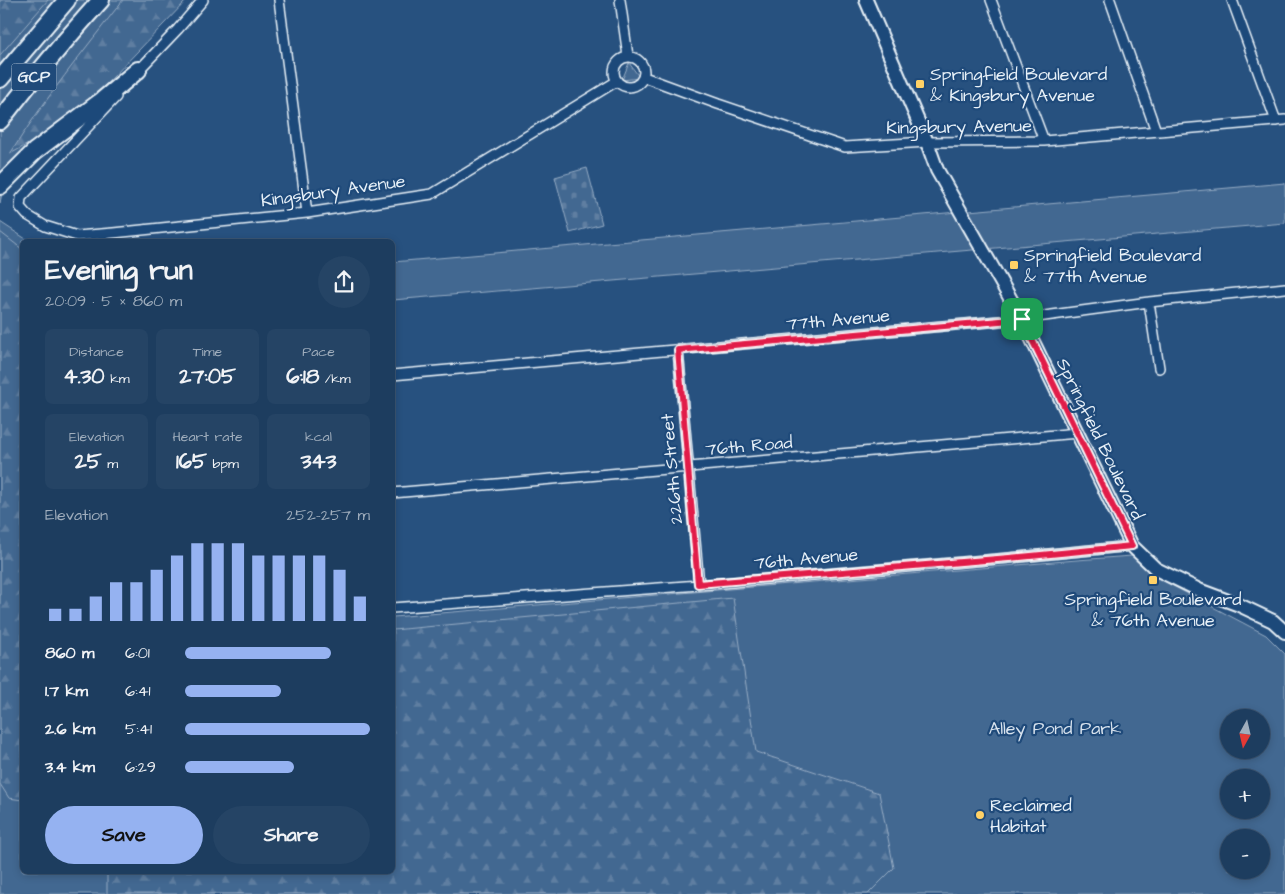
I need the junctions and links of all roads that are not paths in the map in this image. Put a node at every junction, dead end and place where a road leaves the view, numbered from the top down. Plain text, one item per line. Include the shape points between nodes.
1 (67, 0) edge
2 (101, 0) edge
3 (202, 0) edge
4 (279, 0) edge
5 (620, 0) edge
6 (866, 0) edge
7 (991, 0) edge
8 (1110, 0) edge
9 (1232, 0) edge
10 (628, 56) junction
11 (138, 70) junction
12 (644, 77) junction
13 (0, 78) edge
14 (617, 81) junction
15 (0, 120) edge
16 (1280, 120) edge
17 (1156, 131) junction
18 (1044, 141) junction
19 (927, 142) junction
20 (0, 186) edge
21 (307, 213) junction
22 (1285, 288) edge
23 (1149, 302) junction
24 (1022, 319) junction
25 (678, 350) junction
26 (1159, 368) dead end
27 (395, 375) edge
28 (1078, 433) junction
29 (689, 467) junction
30 (395, 493) edge
31 (1132, 546) junction
32 (698, 584) junction
33 (395, 608) edge
34 (1285, 632) edge

1 - 13 highway, GCP
2 - 15 highway, GCP
3 - 11 street
4 - 21 street
5 - 10 street
6 - 19 main road, Springfield Boulevard
7 - 18 street
8 - 17 street
9 - 16 street
10 - 12 street via 643,65
10 - 14 street via 615,66
11 - 20 highway via 35,151
11 - 21 street, Kingsbury Avenue via 21,198 20,207 27,215 45,226 77,236
12 - 14 street via 632,87
12 - 19 street, Kingsbury Avenue via 845,147
14 - 21 street, Kingsbury Avenue via 432,194
16 - 17 street, Kingsbury Avenue
17 - 18 street, Kingsbury Avenue
18 - 19 street, Kingsbury Avenue
19 - 24 main road, Springfield Boulevard via 937,170
22 - 23 street, 77th Avenue
23 - 24 street, 77th Avenue
23 - 26 street
24 - 25 street, 77th Avenue
24 - 28 main road, Springfield Boulevard
25 - 27 street, 77th Avenue
25 - 29 street, 226th Street
28 - 29 street, 76th Road
28 - 31 main road, Springfield Boulevard
29 - 30 street, 76th Road
29 - 32 street, 226th Street
31 - 32 street, 76th Avenue
31 - 34 main road, Springfield Boulevard via 1156,569 1273,621
32 - 33 street, 76th Avenue

